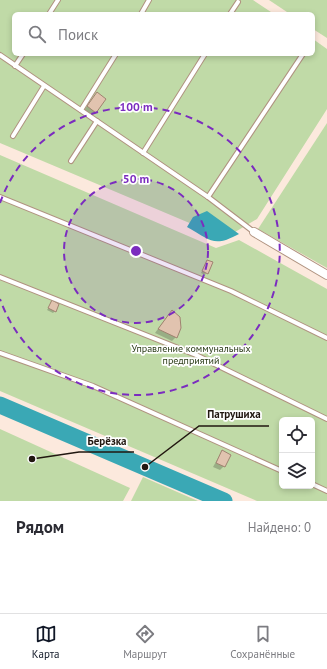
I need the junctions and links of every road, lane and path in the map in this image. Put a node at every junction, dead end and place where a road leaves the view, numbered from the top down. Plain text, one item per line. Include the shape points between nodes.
1 (58, 0) edge
2 (150, 0) edge
3 (238, 2) dead end
4 (50, 12) edge
5 (142, 12) edge
6 (231, 12) edge
7 (0, 55) edge
8 (22, 56) edge
9 (115, 56) edge
10 (204, 56) edge
11 (302, 56) edge
12 (16, 66) junction
13 (44, 86) junction
14 (81, 110) junction
15 (97, 122) junction
16 (13, 136) dead end
17 (143, 153) junction
18 (71, 161) dead end
19 (0, 197) edge
20 (208, 197) junction
21 (254, 232) joint
22 (327, 275) edge
23 (0, 277) edge
24 (327, 338) edge
25 (0, 354) edge
26 (327, 418) edge
27 (279, 470) edge
28 (315, 485) edge
29 (327, 491) edge

1 - 4 lane
2 - 5 lane
3 - 6 lane
7 - 12 lane
8 - 12 lane
9 - 14 lane
10 - 17 lane
11 - 20 lane
12 - 13 lane
13 - 14 lane
13 - 16 lane
14 - 15 lane
15 - 17 lane
15 - 18 lane
17 - 20 lane
19 - 24 lane via 232,291
20 - 21 lane
21 - 22 street
23 - 26 lane via 196,355
25 - 27 lane via 93,386
28 - 29 lane

